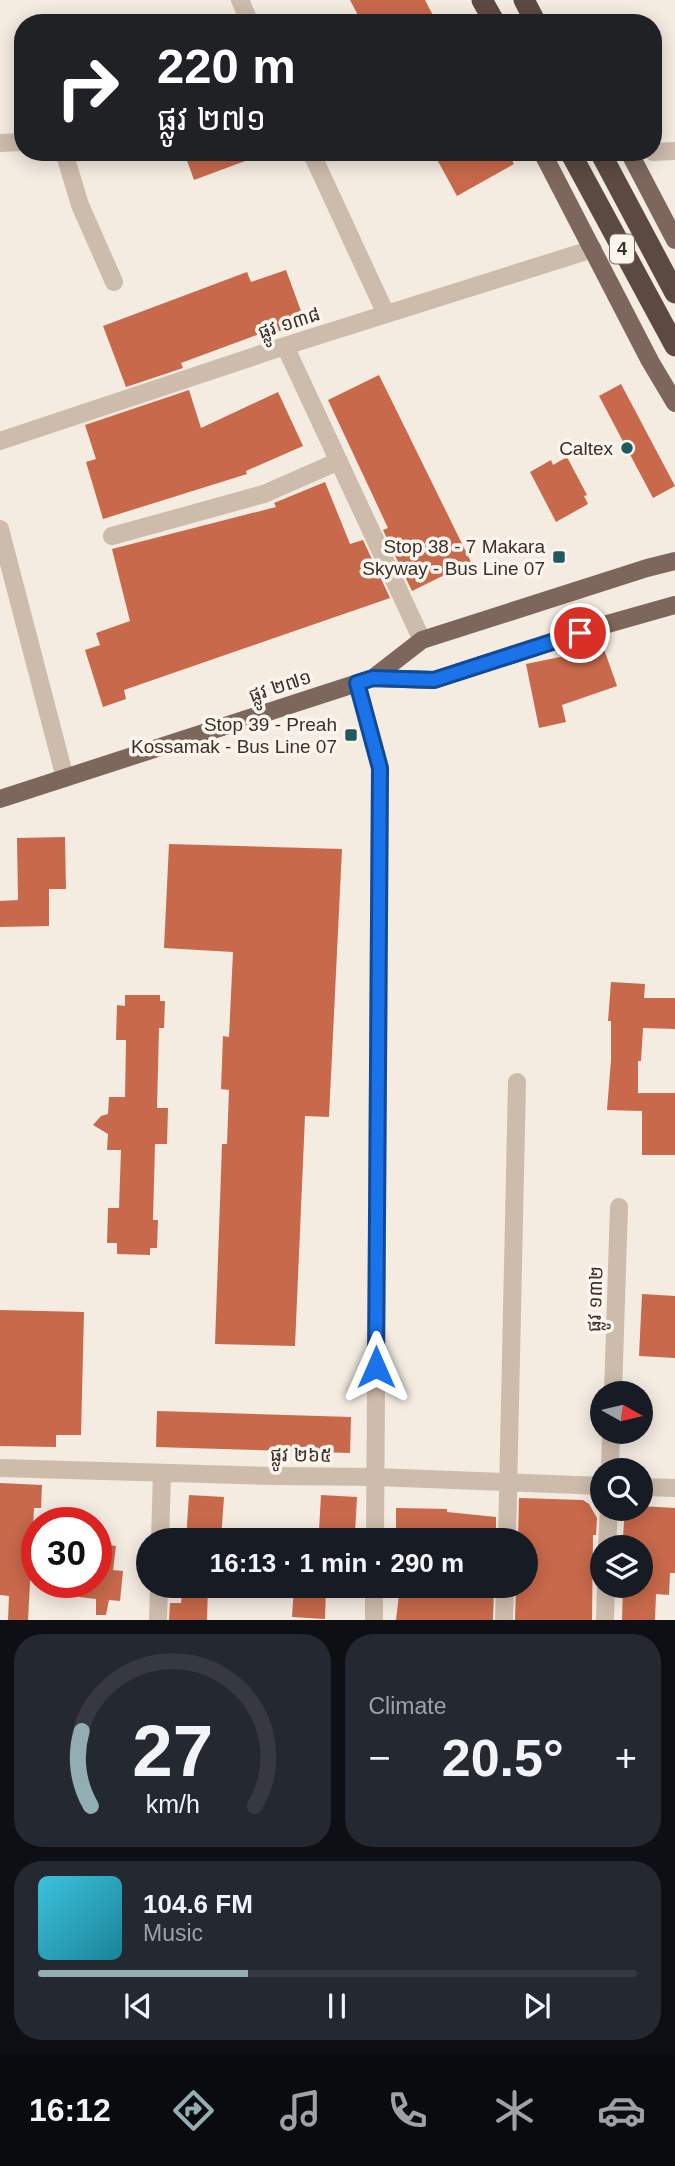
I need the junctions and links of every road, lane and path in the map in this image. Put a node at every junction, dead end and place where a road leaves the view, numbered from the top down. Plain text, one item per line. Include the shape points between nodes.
1 (67, 161) edge
2 (315, 161) edge
3 (547, 161) edge
4 (575, 161) edge
5 (605, 161) edge
6 (633, 161) edge
7 (675, 240) edge
8 (593, 248) junction
9 (114, 282) dead end
10 (675, 293) edge
11 (386, 314) junction
12 (285, 346) junction
13 (675, 346) edge
14 (675, 403) edge
15 (0, 441) edge
16 (339, 461) junction
17 (0, 529) edge
18 (112, 536) dead end
19 (675, 553) edge
20 (666, 563) edge
21 (675, 605) edge
22 (422, 640) junction
23 (365, 681) junction
24 (65, 778) junction
25 (0, 799) edge
26 (517, 1082) dead end
27 (619, 1207) dead end
28 (613, 1381) edge
29 (0, 1468) edge
30 (162, 1473) junction
31 (376, 1477) junction
32 (509, 1483) junction
33 (590, 1486) edge
34 (653, 1487) edge
35 (675, 1488) edge
36 (160, 1528) edge
37 (375, 1528) edge
38 (507, 1528) edge
39 (159, 1598) edge
40 (374, 1598) edge
41 (505, 1598) edge
42 (606, 1598) edge
43 (158, 1620) edge
44 (374, 1620) edge
45 (504, 1620) edge
46 (605, 1620) edge

1 - 9 street via 80,205
2 - 11 street
3 - 8 main road
4 - 13 highway, 4
5 - 10 highway, 4
6 - 7 main road
8 - 11 street, ផ្លូវ ១៣៨
8 - 14 main road
11 - 12 street, ផ្លូវ ១៣៨
12 - 15 street, ផ្លូវ ១៣៨
12 - 16 street
16 - 18 street via 264,494
16 - 22 street
17 - 24 street
19 - 20 main road, ផ្លូវ ២៧១
20 - 22 main road, ផ្លូវ ២៧១
21 - 23 main road, ផ្លូវ ២៧១ via 434,680
22 - 23 main road, ផ្លូវ ២៧១
23 - 24 main road, ផ្លូវ ២៧១
23 - 31 street via 380,768
24 - 25 main road, ផ្លូវ ២៧១
26 - 32 street
27 - 28 street, ផ្លូវ ១៣២
29 - 30 street, ផ្លូវ ២៦៥
30 - 31 street, ផ្លូវ ២៦៥
30 - 36 street
31 - 32 street, ផ្លូវ ២៦៥
31 - 37 street
32 - 33 street, ផ្លូវ ២៦៥
32 - 38 street
34 - 35 street
39 - 43 street
40 - 44 street
41 - 45 street
42 - 46 street

